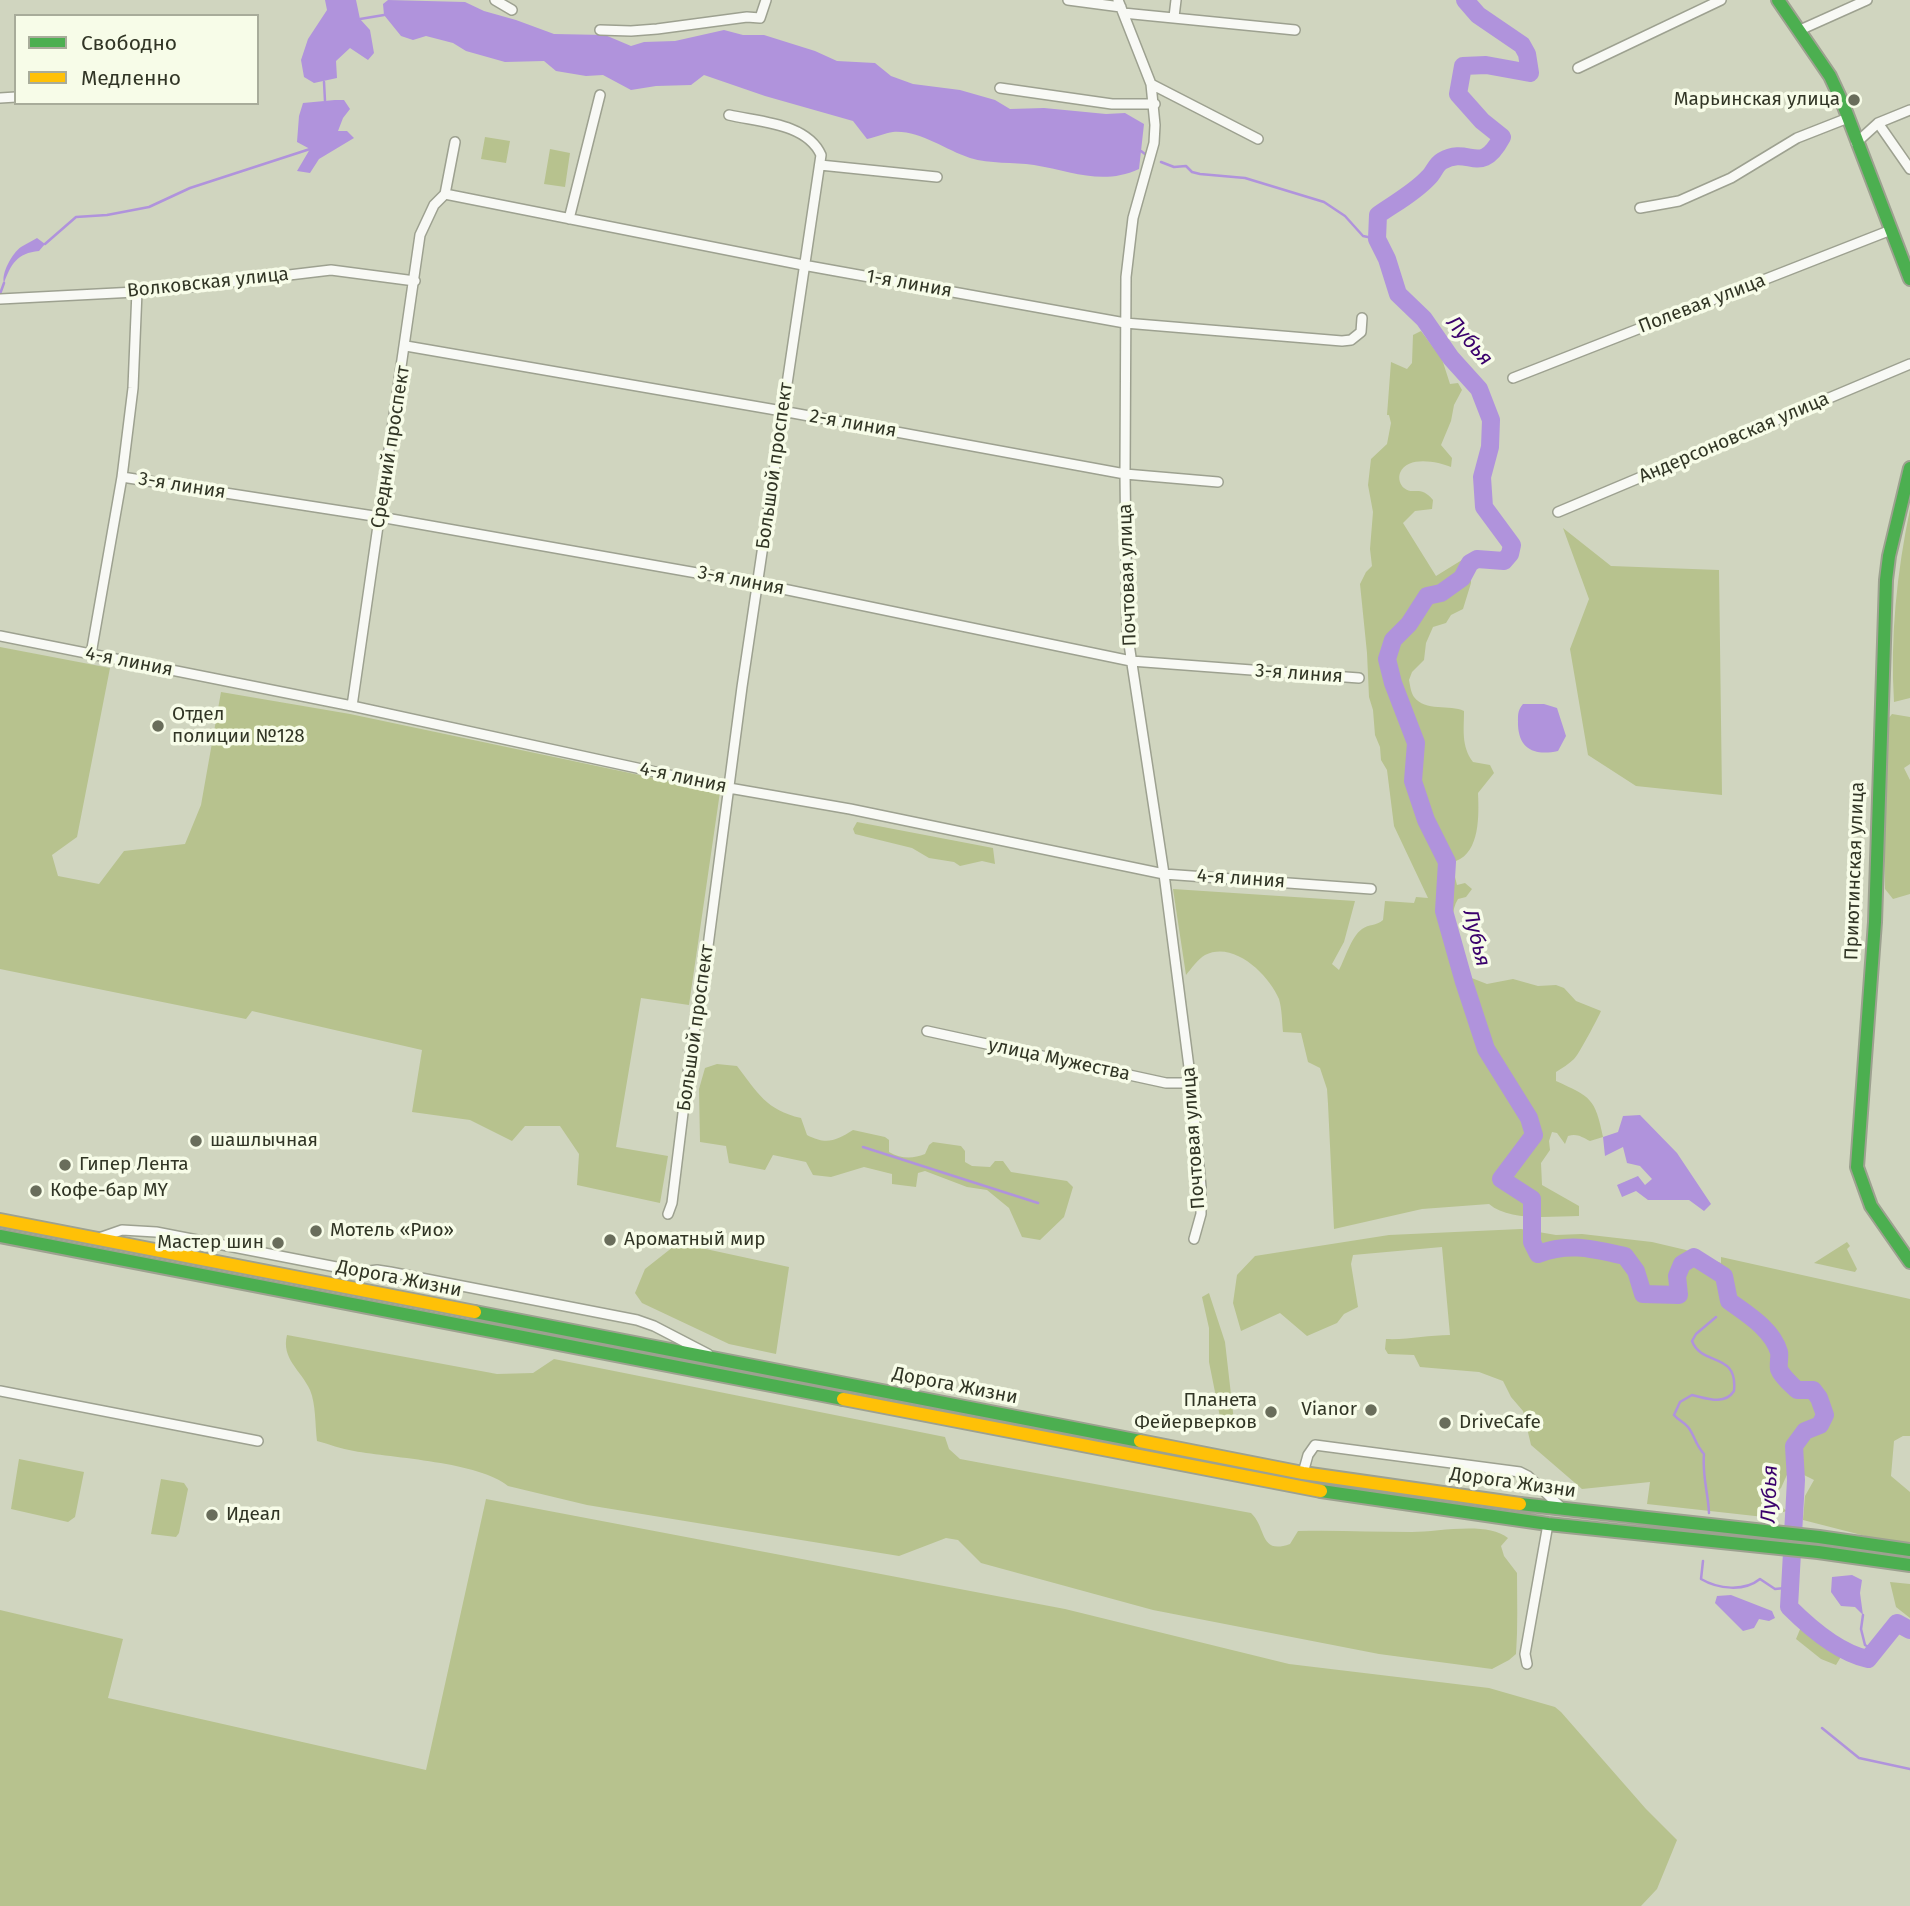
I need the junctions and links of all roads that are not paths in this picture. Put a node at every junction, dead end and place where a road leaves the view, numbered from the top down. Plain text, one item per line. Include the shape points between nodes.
1 (495, 0) edge
2 (766, 0) edge
3 (1068, 0) edge
4 (1177, 0) edge
5 (1721, 0) edge
6 (1778, 0) edge
7 (1867, 0) edge
8 (1121, 6) edge
9 (512, 10) dead end
10 (1174, 17) junction
11 (600, 30) dead end
12 (1295, 30) dead end
13 (1800, 30) junction
14 (1578, 68) dead end
15 (1151, 84) junction
16 (1000, 88) dead end
17 (600, 96) dead end
18 (1154, 104) junction
19 (1910, 110) edge
20 (729, 115) dead end
21 (1848, 118) junction
22 (1878, 123) junction
23 (1258, 139) dead end
24 (454, 142) dead end
25 (1856, 143) junction
26 (820, 164) junction
27 (1910, 169) edge
28 (937, 177) dead end
29 (444, 194) junction
30 (1640, 208) dead end
31 (569, 219) junction
32 (1891, 230) junction
33 (1907, 258) edge
34 (803, 265) junction
35 (1910, 279) edge
36 (415, 281) junction
37 (137, 291) junction
38 (0, 299) edge
39 (1362, 318) dead end
40 (1125, 323) junction
41 (406, 346) junction
42 (1910, 364) edge
43 (1513, 378) dead end
44 (782, 411) junction
45 (1910, 468) edge
46 (1125, 474) junction
47 (122, 477) junction
48 (1218, 482) dead end
49 (1909, 483) edge
50 (1559, 512) dead end
51 (380, 517) junction
52 (759, 584) junction
53 (0, 636) edge
54 (91, 654) junction
55 (1131, 661) junction
56 (1359, 678) dead end
57 (352, 706) junction
58 (729, 788) junction
59 (1164, 874) junction
60 (1371, 889) dead end
61 (927, 1031) dead end
62 (1191, 1083) junction
63 (667, 1214) dead end
64 (0, 1220) edge
65 (0, 1236) edge
66 (96, 1239) junction
67 (1194, 1239) dead end
68 (1910, 1262) edge
69 (722, 1361) junction
70 (0, 1391) edge
71 (258, 1441) dead end
72 (1303, 1473) junction
73 (1564, 1510) junction
74 (1548, 1524) junction
75 (1910, 1550) edge
76 (1910, 1565) edge
77 (1527, 1664) dead end

1 - 9 street
2 - 11 street via 760,18
3 - 8 street
4 - 10 street
5 - 14 street
6 - 13 main road
7 - 13 street
8 - 10 street
8 - 15 street, Почтовая улица
10 - 12 street
13 - 21 main road via 1830,76
15 - 18 street, Почтовая улица
15 - 23 street
16 - 18 street via 1112,104
17 - 31 street
18 - 40 street, Почтовая улица via 1154,143 1129,247
19 - 22 street
20 - 26 street via 805,136 818,149
21 - 25 main road
21 - 30 street via 1797,138 1731,178 1679,201
22 - 25 street
22 - 27 street
24 - 29 street
25 - 32 main road
26 - 28 street
26 - 34 street, Большой проспект
29 - 31 street, 1-я линия
29 - 36 street, Средний проспект via 421,235
31 - 34 street, 1-я линия
32 - 33 main road
32 - 43 street, Полевая улица
33 - 35 main road
34 - 40 street, 1-я линия
34 - 44 street, Большой проспект
36 - 37 street, Волковская улица via 331,270
36 - 41 street, Средний проспект
37 - 38 street, Волковская улица
37 - 47 street via 133,387
39 - 40 street, 1-я линия via 1361,332 1342,341
40 - 46 street, Почтовая улица
41 - 44 street, 2-я линия
41 - 51 street, Средний проспект
42 - 50 street, Андерсоновская улица
44 - 46 street, 2-я линия
44 - 52 street, Большой проспект
45 - 49 main road, Приютинская улица
46 - 48 street, 2-я линия
46 - 55 street, Почтовая улица
47 - 51 street, 3-я линия
47 - 54 street
49 - 68 main road, Приютинская улица via 1886,580 1875,922 1857,1167 1871,1206
51 - 52 street, 3-я линия
51 - 57 street, Средний проспект
52 - 55 street, 3-я линия
52 - 58 street, Большой проспект
53 - 54 street, 4-я линия
54 - 57 street, 4-я линия
55 - 56 street, 3-я линия
55 - 59 street, Почтовая улица
57 - 58 street, 4-я линия
58 - 59 street, 4-я линия
58 - 63 street, Большой проспект
59 - 60 street, 4-я линия
59 - 62 street, Почтовая улица
61 - 62 street, улица Мужества via 1166,1083
62 - 67 street, Почтовая улица via 1201,1187
64 - 66 main road, Дорога Жизни
65 - 74 main road, Дорога Жизни via 1301,1488
66 - 69 main road, Дорога Жизни
66 - 69 street via 122,1230 156,1232 362,1272 390,1272 636,1320
69 - 72 main road, Дорога Жизни
70 - 71 street
72 - 73 main road, Дорога Жизни
72 - 73 street via 1315,1445 1408,1456 1520,1472
73 - 75 main road, Дорога Жизни
74 - 76 main road, Дорога Жизни
74 - 77 street

